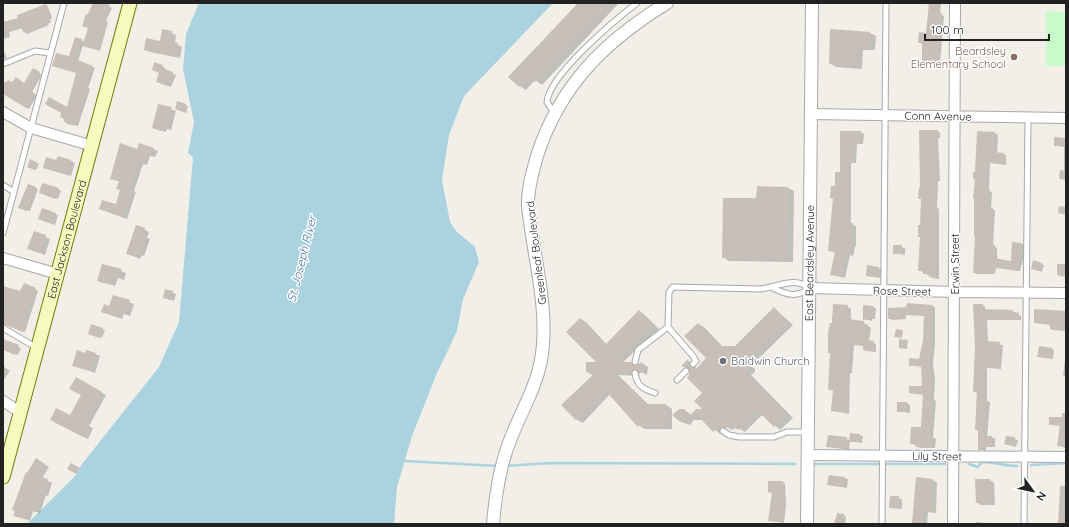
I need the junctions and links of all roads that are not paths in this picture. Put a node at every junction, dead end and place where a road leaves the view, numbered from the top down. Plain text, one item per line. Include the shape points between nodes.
1 (64, 3) edge
2 (130, 3) edge
3 (637, 3) edge
4 (667, 3) edge
5 (812, 3) edge
6 (886, 3) edge
7 (955, 3) edge
8 (50, 52) junction
9 (3, 64) edge
10 (3, 112) edge
11 (555, 113) junction
12 (810, 114) junction
13 (885, 115) junction
14 (954, 116) junction
15 (1028, 118) junction
16 (1066, 118) edge
17 (31, 128) junction
18 (92, 146) junction
19 (3, 185) edge
20 (14, 192) junction
21 (3, 233) edge
22 (3, 258) edge
23 (58, 274) junction
24 (773, 288) junction
25 (810, 288) junction
26 (884, 291) junction
27 (955, 292) junction
28 (1026, 292) junction
29 (1066, 293) edge
30 (668, 327) junction
31 (3, 328) edge
32 (37, 348) junction
33 (635, 362) dead end
34 (693, 364) dead end
35 (686, 371) dead end
36 (635, 373) dead end
37 (677, 380) dead end
38 (655, 393) dead end
39 (3, 401) edge
40 (20, 412) junction
41 (723, 431) dead end
42 (808, 432) junction
43 (808, 455) junction
44 (882, 455) junction
45 (952, 456) junction
46 (1024, 457) junction
47 (1066, 457) edge
48 (3, 477) edge
49 (493, 524) edge
50 (807, 524) edge
51 (882, 524) edge
52 (953, 524) edge
53 (1024, 524) edge

1 - 8 lane
2 - 18 main road, East Jackson Boulevard
3 - 11 lane via 600,33 550,89 547,102
4 - 11 street, Greenleaf Boulevard via 636,22 607,46 576,80
5 - 12 street, East Beardsley Avenue
6 - 13 lane
7 - 14 street, Erwin Street
8 - 9 lane via 35,51
8 - 17 lane
10 - 17 street
11 - 49 street, Greenleaf Boulevard via 542,141 532,174 528,204 540,282 542,358 537,377 505,455
12 - 13 street, Conn Avenue
12 - 25 street, East Beardsley Avenue
13 - 14 street, Conn Avenue
13 - 26 lane
14 - 15 street, Conn Avenue
14 - 27 street, Erwin Street
15 - 16 street, Conn Avenue
15 - 28 lane
17 - 18 street
17 - 20 lane
18 - 23 main road, East Jackson Boulevard
19 - 20 lane
20 - 21 lane
22 - 23 street
23 - 32 main road, East Jackson Boulevard
24 - 25 lane via 787,282 803,283
24 - 25 lane via 785,294 802,294
24 - 30 lane via 673,288 669,292
25 - 26 street, Rose Street
25 - 42 street, East Beardsley Avenue
26 - 27 street, Rose Street
26 - 44 lane
27 - 28 street, Rose Street
27 - 45 street, Erwin Street
28 - 29 street, Rose Street
28 - 46 lane
30 - 33 lane via 638,350
30 - 34 lane via 693,356 696,361
31 - 32 lane
32 - 40 main road, East Jackson Boulevard
35 - 37 lane
36 - 38 lane via 640,387
39 - 40 street
40 - 48 main road, East Jackson Boulevard
41 - 42 lane via 740,437 774,437 787,432
42 - 43 street, East Beardsley Avenue
43 - 44 street, Lily Street
43 - 50 street, East Beardsley Avenue
44 - 45 street, Lily Street
44 - 51 lane
45 - 46 street, Lily Street
45 - 52 street, Erwin Street
46 - 47 street, Lily Street
46 - 53 lane

